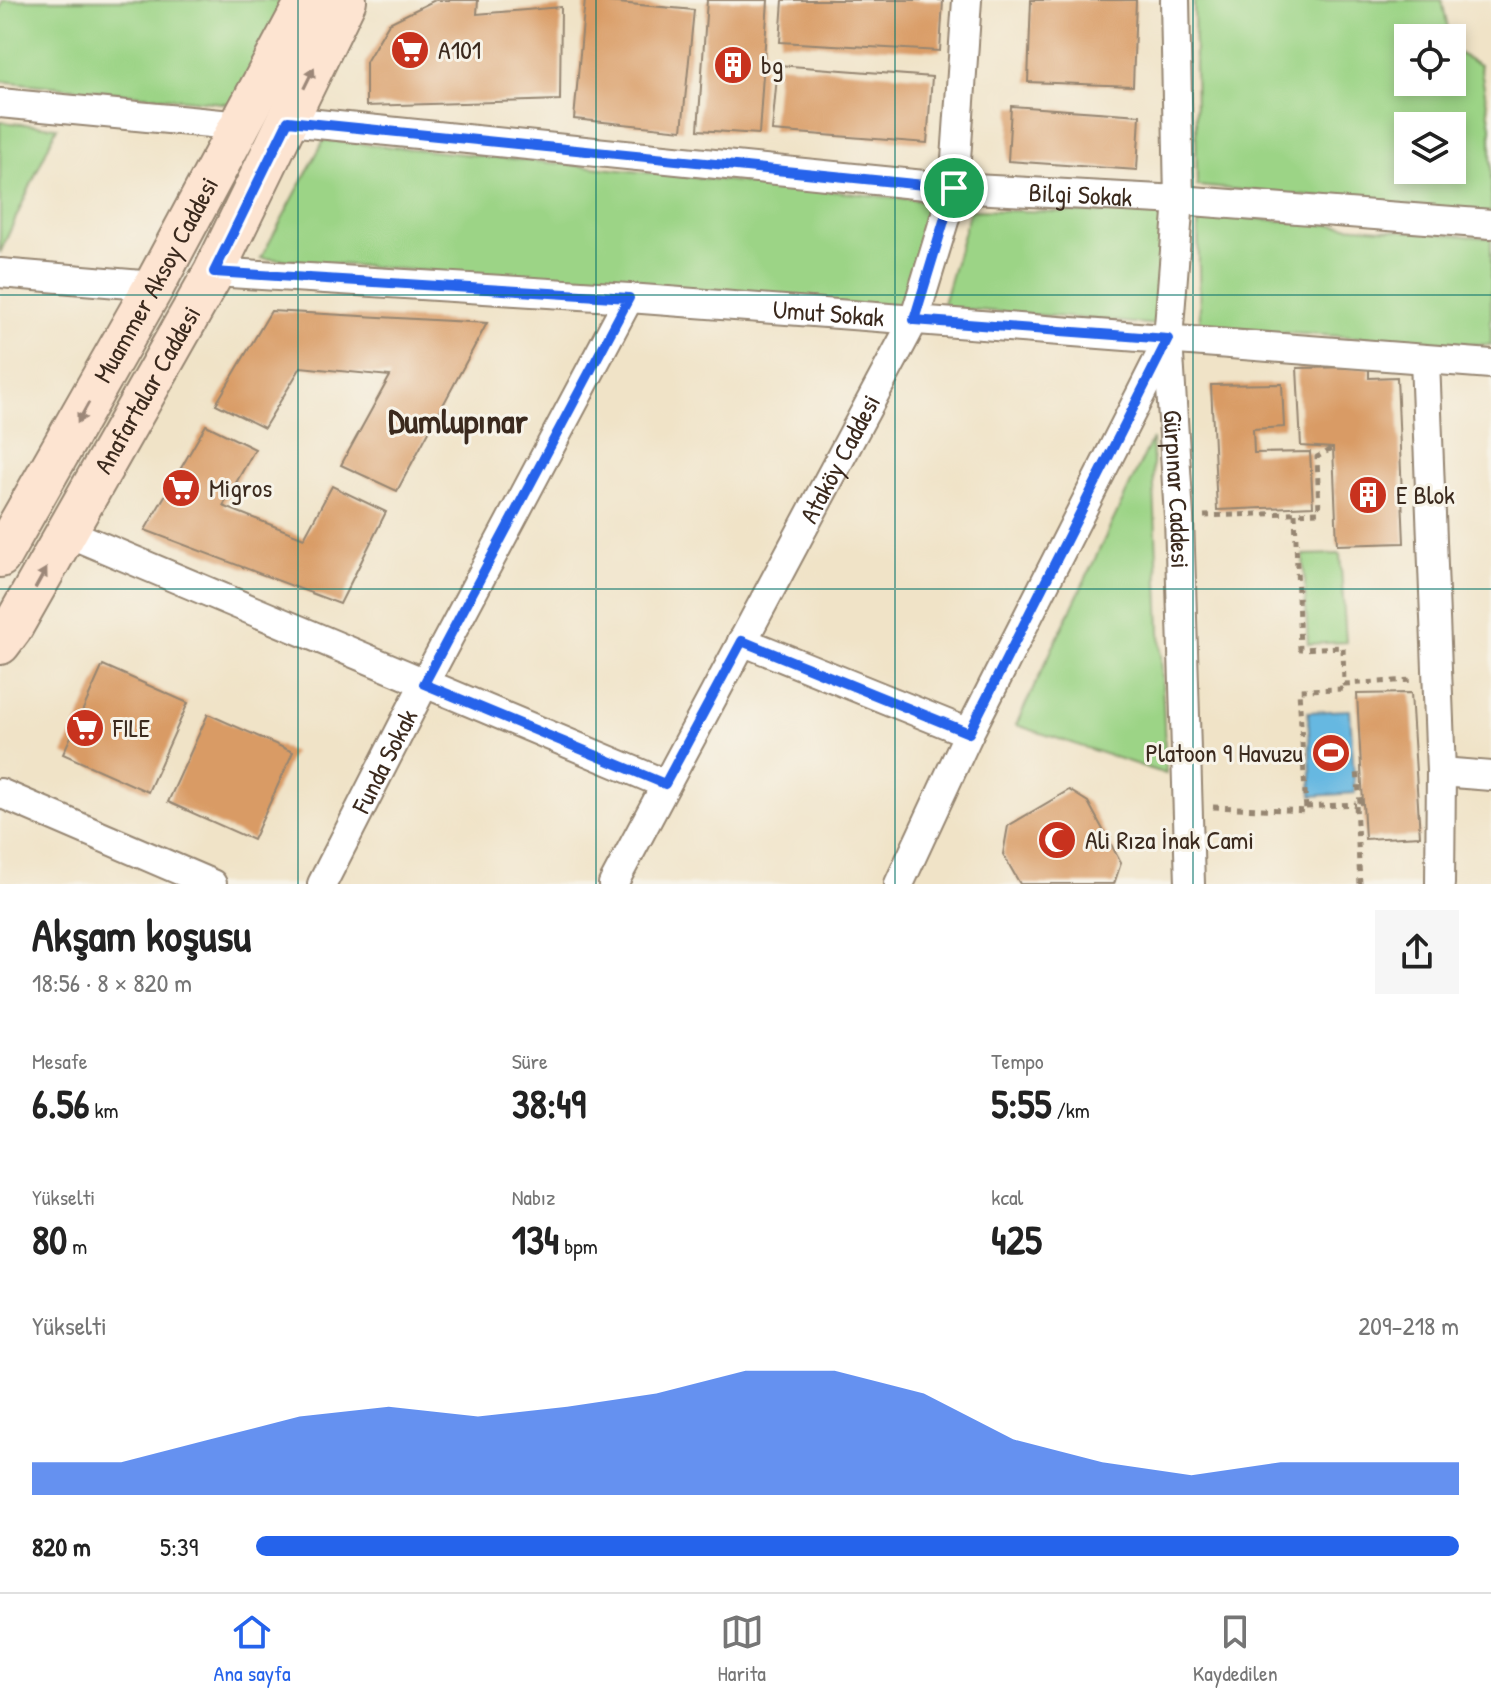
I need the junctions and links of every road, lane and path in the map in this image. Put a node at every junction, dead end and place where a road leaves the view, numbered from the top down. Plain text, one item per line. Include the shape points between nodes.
1 (307, 0) edge
2 (346, 0) edge
3 (967, 0) edge
4 (1175, 0) edge
5 (0, 103) edge
6 (288, 121) junction
7 (242, 126) junction
8 (954, 188) junction
9 (1179, 200) junction
10 (1491, 224) edge
11 (214, 272) junction
12 (0, 273) edge
13 (154, 286) junction
14 (629, 298) junction
15 (914, 320) junction
16 (1168, 339) junction
17 (1425, 360) junction
18 (1491, 364) edge
19 (1333, 448) dead end
20 (1295, 513) junction
21 (1179, 517) junction
22 (66, 532) junction
23 (0, 557) edge
24 (742, 641) junction
25 (0, 644) edge
26 (1437, 679) junction
27 (424, 684) junction
28 (1344, 684) junction
29 (969, 733) junction
30 (1361, 771) dead end
31 (1441, 772) junction
32 (1491, 776) edge
33 (665, 784) junction
34 (0, 793) edge
35 (1356, 804) junction
36 (1188, 806) junction
37 (1306, 807) junction
38 (212, 884) edge
39 (322, 884) edge
40 (613, 884) edge
41 (899, 884) edge
42 (1190, 884) edge
43 (1360, 884) edge
44 (1440, 884) edge

1 - 7 main road, Muammer Aksoy Caddesi
6 -> 2 main road, Anafartalar Caddesi
3 - 8 street, Ataköy Caddesi
4 - 9 street, Gürpınar Caddesi
5 - 7 street
6 - 8 street, Bilgi Sokak
6 - 11 main road, Anafartalar Caddesi
7 - 13 main road, Muammer Aksoy Caddesi
8 - 9 street, Bilgi Sokak
8 - 15 street, Ataköy Caddesi
9 - 10 street, Bilgi Sokak
9 - 16 street, Gürpınar Caddesi
11 - 14 street, Umut Sokak
11 - 22 main road, Anafartalar Caddesi
12 - 13 street
13 -> 23 main road, Muammer Aksoy Caddesi
14 - 15 street, Umut Sokak
14 - 27 street, Funda Sokak
15 - 16 street, Umut Sokak
15 - 24 street, Ataköy Caddesi
16 - 17 street, Umut Sokak
16 - 21 street, Gürpınar Caddesi
16 - 29 street
17 - 18 street, Umut Sokak
17 - 26 street
19 - 20 path via 1317,457 1319,512
20 - 21 path
20 - 28 path via 1300,649 1343,647
21 - 36 street, Gürpınar Caddesi
25 -> 22 main road, Anafartalar Caddesi
22 - 27 street
24 - 29 street
24 - 33 street, Ataköy Caddesi
26 - 28 path
26 - 31 street
27 - 33 street
27 - 39 street, Funda Sokak
28 - 37 path via 1344,689 1299,690
29 - 41 street
30 - 35 path
31 - 32 street
31 - 44 street
33 - 40 street, Ataköy Caddesi
34 - 38 street
35 - 37 path
35 - 43 path
36 - 37 path
36 - 42 street, Gürpınar Caddesi

